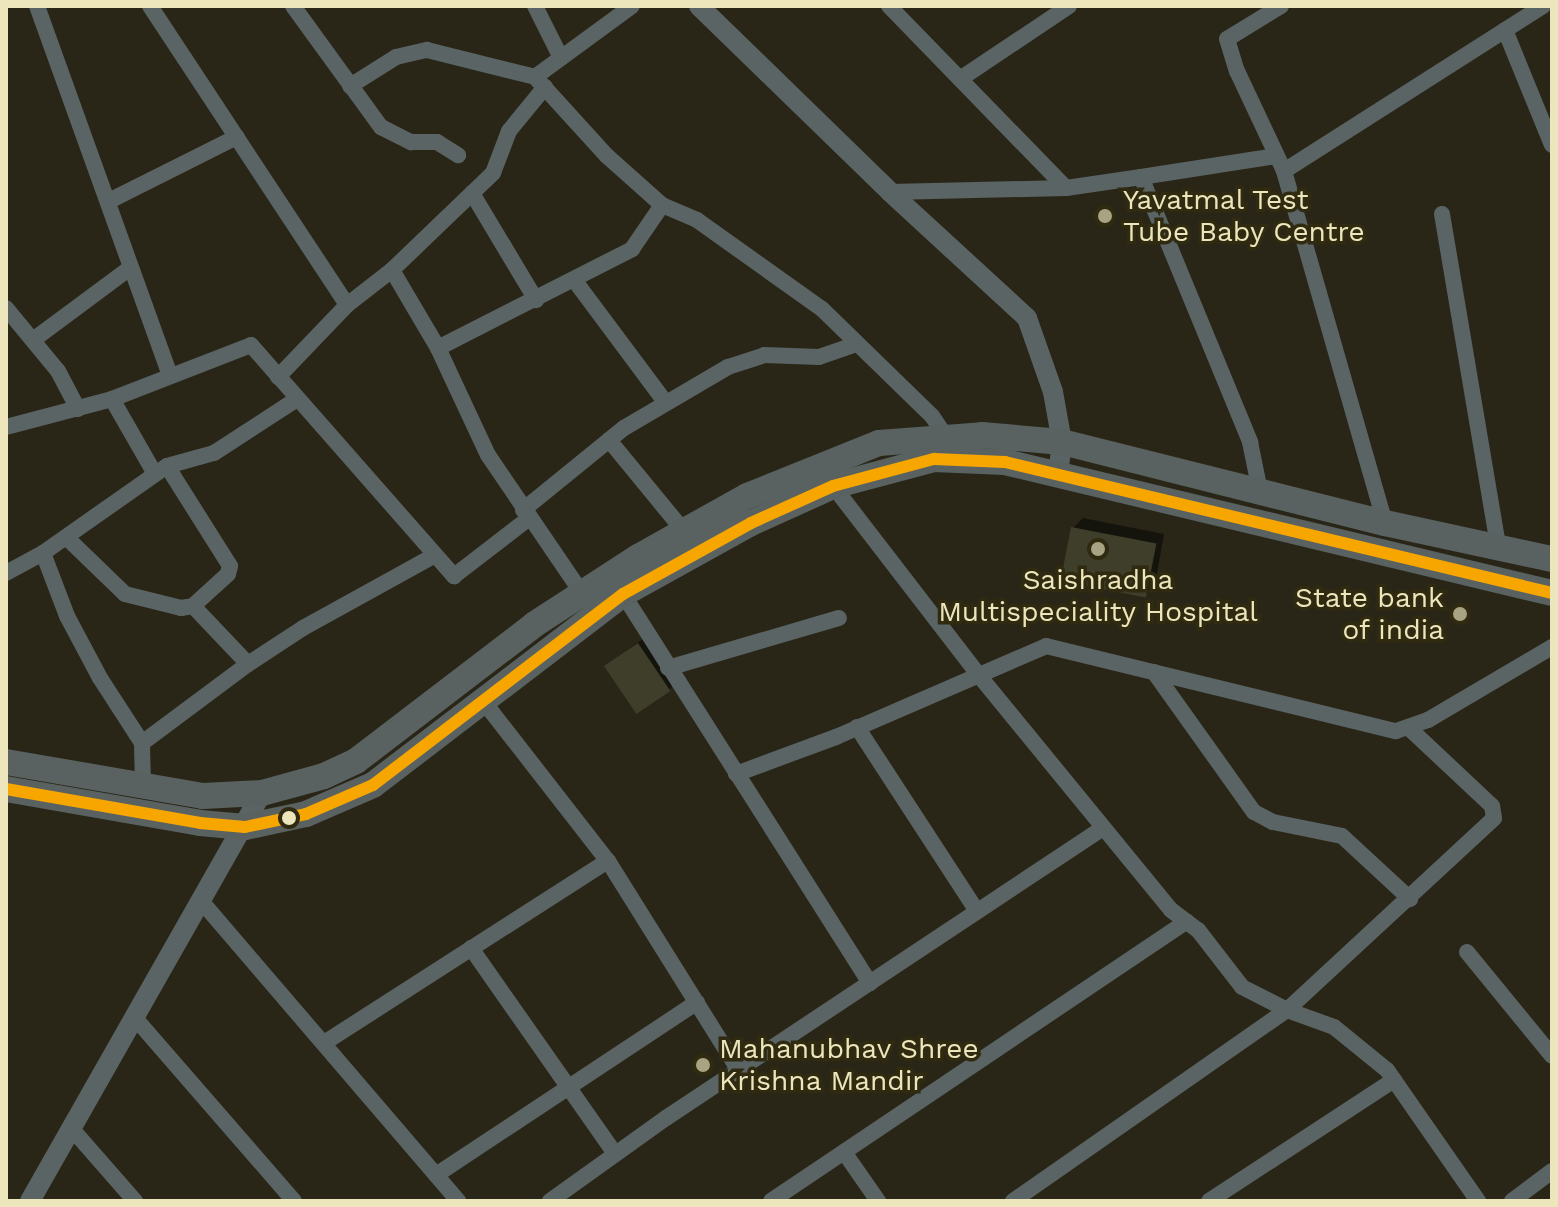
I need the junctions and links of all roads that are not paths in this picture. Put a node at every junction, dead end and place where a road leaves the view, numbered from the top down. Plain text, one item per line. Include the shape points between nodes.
1 (37, 6) edge
2 (150, 6) edge
3 (293, 6) edge
4 (535, 6) edge
5 (632, 6) edge
6 (699, 6) edge
7 (889, 6) edge
8 (1069, 6) edge
9 (1281, 6) edge
10 (1543, 6) edge
11 (1505, 30) junction
12 (561, 58) junction
13 (960, 79) junction
14 (540, 82) junction
15 (350, 86) junction
16 (237, 137) junction
17 (1552, 145) edge
18 (458, 155) dead end
19 (1280, 163) junction
20 (1141, 177) junction
21 (1066, 188) junction
22 (890, 192) junction
23 (472, 193) junction
24 (109, 201) junction
25 (662, 205) junction
26 (1442, 214) dead end
27 (130, 268) junction
28 (392, 270) junction
29 (575, 281) junction
30 (536, 300) junction
31 (347, 305) junction
32 (6, 308) edge
33 (33, 340) junction
34 (856, 344) junction
35 (438, 348) junction
36 (170, 376) junction
37 (278, 377) junction
38 (112, 399) junction
39 (297, 399) junction
40 (666, 403) junction
41 (78, 409) junction
42 (6, 427) edge
43 (947, 438) junction
44 (609, 440) junction
45 (1062, 442) junction
46 (161, 470) junction
47 (1058, 474) junction
48 (825, 475) junction
49 (1260, 491) junction
50 (526, 514) junction
51 (1385, 523) junction
52 (683, 530) junction
53 (1438, 534) junction
54 (66, 537) junction
55 (1498, 546) junction
56 (43, 553) junction
57 (435, 555) junction
58 (1552, 559) edge
59 (1431, 564) junction
60 (6, 573) edge
61 (581, 592) junction
62 (1552, 593) edge
63 (623, 594) junction
64 (193, 606) junction
65 (839, 618) dead end
66 (1552, 647) edge
67 (248, 664) junction
68 (668, 668) junction
69 (1154, 672) junction
70 (977, 673) junction
71 (484, 702) junction
72 (857, 727) junction
73 (1410, 729) junction
74 (142, 743) junction
75 (6, 762) edge
76 (736, 774) junction
77 (143, 787) junction
78 (6, 789) edge
79 (262, 793) junction
80 (245, 827) junction
81 (1103, 828) junction
82 (608, 861) junction
83 (1410, 899) junction
84 (202, 902) junction
85 (977, 911) junction
86 (1187, 921) junction
87 (471, 948) junction
88 (1467, 952) dead end
89 (870, 983) junction
90 (697, 1002) junction
91 (1287, 1010) junction
92 (135, 1018) junction
93 (324, 1043) junction
94 (1552, 1056) edge
95 (739, 1071) junction
96 (1394, 1080) junction
97 (569, 1088) junction
98 (72, 1129) junction
99 (844, 1152) junction
100 (615, 1154) junction
101 (1552, 1171) edge
102 (436, 1175) junction
103 (30, 1201) edge
104 (135, 1201) edge
105 (294, 1201) edge
106 (458, 1201) edge
107 (550, 1201) edge
108 (771, 1201) edge
109 (878, 1201) edge
110 (1013, 1201) edge
111 (1209, 1201) edge
112 (1478, 1201) edge
113 (1512, 1201) edge

1 - 24 street
2 - 16 street
3 - 15 street
4 - 12 street
5 - 12 street
6 - 22 street
7 - 13 street
8 - 13 street
9 - 19 street via 1227,39
10 - 11 street
11 - 17 street
11 - 19 street
12 - 14 street
13 - 21 street
14 - 15 street via 427,50 396,57
14 - 23 street via 509,131 493,173
14 - 25 street via 607,156
15 - 18 street via 381,127 395,136 437,142
16 - 24 street
16 - 31 street
19 - 20 street
19 - 51 street
20 - 21 street
20 - 49 street via 1250,442
21 - 22 street
22 - 45 street via 1027,318 1053,392
23 - 28 street
23 - 30 street
24 - 27 street
25 - 29 street via 632,249
25 - 34 street via 697,220 783,278
26 - 55 street
27 - 33 street
27 - 36 street
28 - 31 street
28 - 35 street
29 - 30 street
29 - 40 street
30 - 35 street
31 - 37 street
32 - 33 street
33 - 41 street via 58,371
34 - 40 street via 819,357 764,355 728,367
34 - 43 street via 891,373
35 - 50 street via 488,455
36 - 37 street via 251,345
36 - 38 street
37 - 39 street
38 - 41 street
38 - 46 street
39 - 46 street via 214,453
39 - 57 street
40 - 44 street
41 - 42 street
43 - 45 main road via 982,435
43 - 48 main road via 879,443
44 - 50 street
44 - 52 street
45 - 47 street
45 - 49 main road
46 - 54 street
46 - 64 street via 230,566
47 - 48 main road via 1005,462 934,459
47 - 59 main road
48 - 52 main road via 747,496
48 - 63 main road
48 - 70 street
49 - 51 main road
50 - 57 street via 454,576
50 - 61 street
51 - 53 main road
52 - 61 main road
53 - 55 main road
53 - 59 main road
54 - 56 street
54 - 64 street via 125,594 181,608
55 - 58 main road
56 - 60 street
56 - 74 street via 67,616
57 - 67 street
59 - 62 main road
61 - 79 main road via 356,761
63 - 68 street
63 - 71 main road
64 - 67 street
65 - 68 street
66 - 73 street
67 - 74 street
68 - 76 street
69 - 70 street via 1046,646
69 - 73 street via 1396,731
69 - 83 street via 1254,812 1273,822 1342,836
70 - 72 street
70 - 81 street
71 - 80 main road via 373,785 306,814
71 - 82 street
72 - 76 street
72 - 85 street
73 - 83 street via 1494,811 1489,823
74 - 77 street
75 - 77 main road
76 - 89 street
77 - 79 main road via 203,796
78 - 80 main road via 141,815
79 - 80 street
80 - 84 street
81 - 85 street
81 - 86 street via 1171,910
82 - 87 street
82 - 90 street
83 - 91 street
84 - 92 street
84 - 93 street
85 - 89 street
86 - 91 street via 1242,987
86 - 99 street
87 - 93 street
87 - 97 street
88 - 94 street
89 - 95 street
90 - 95 street
90 - 97 street
91 - 96 street via 1334,1027
91 - 110 street
92 - 98 street
92 - 105 street
93 - 102 street
95 - 100 street
96 - 111 street
96 - 112 street
97 - 100 street
97 - 102 street
98 - 103 street
98 - 104 street
99 - 108 street
99 - 109 street
100 - 107 street
101 - 113 street
102 - 106 street

